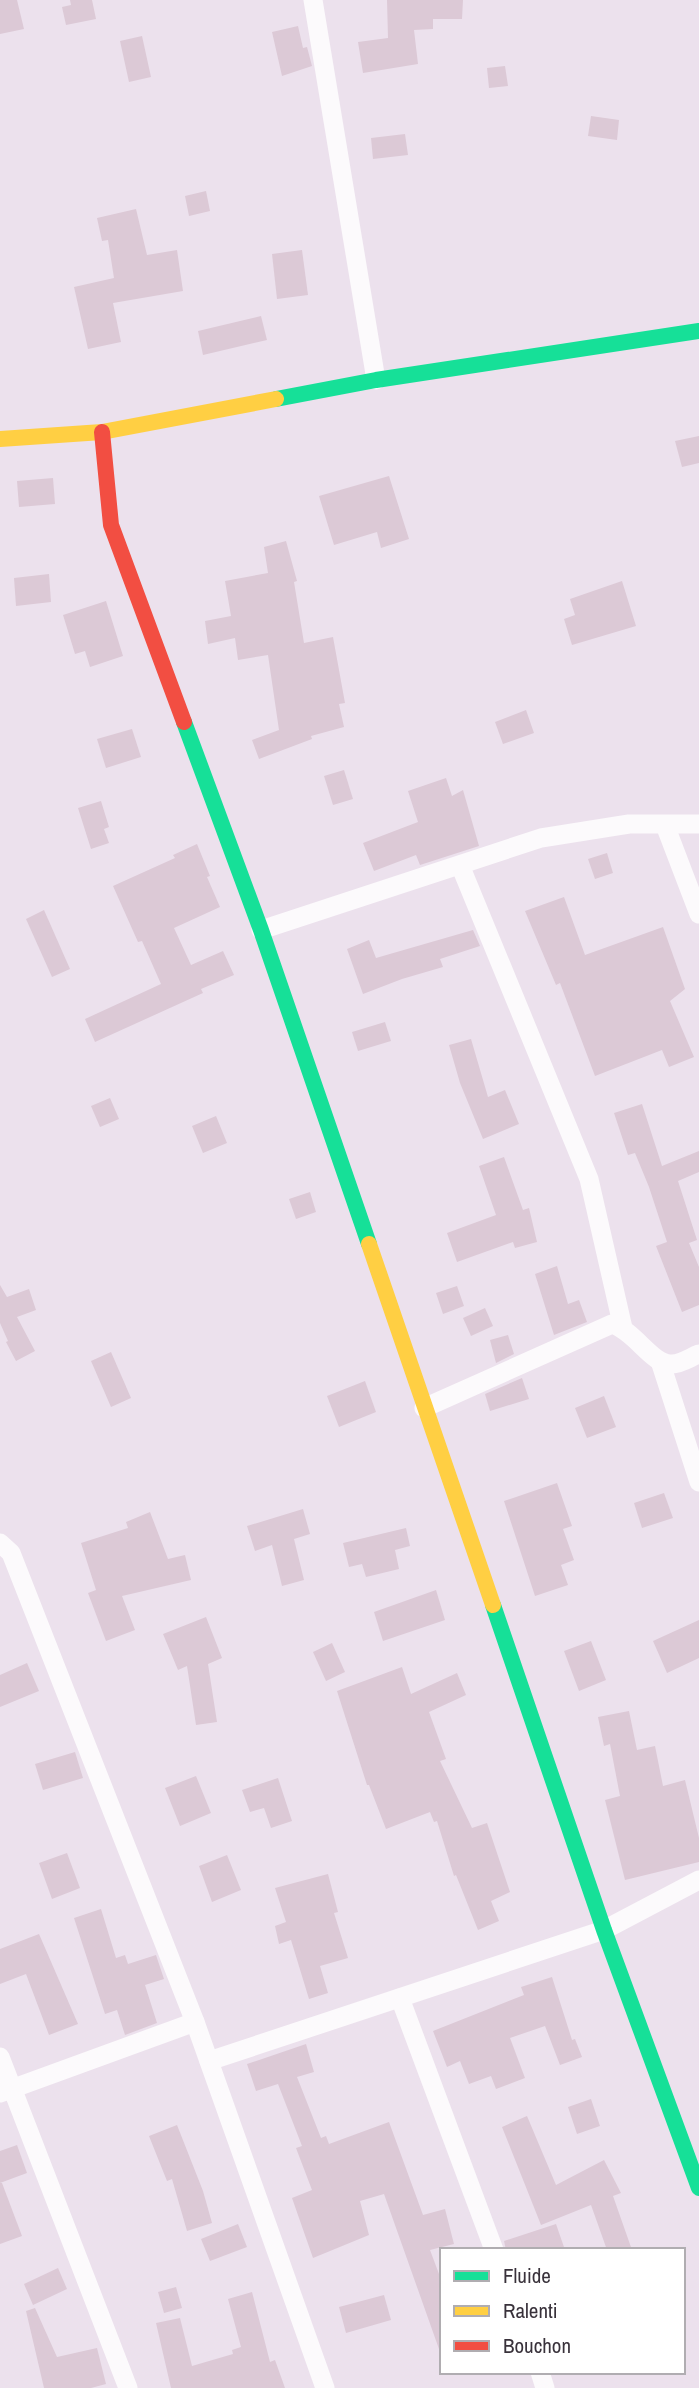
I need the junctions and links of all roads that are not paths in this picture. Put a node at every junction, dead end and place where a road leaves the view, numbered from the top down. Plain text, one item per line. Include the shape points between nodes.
1 (313, 0) edge
2 (699, 331) edge
3 (376, 380) junction
4 (102, 432) junction
5 (0, 439) edge
6 (699, 824) edge
7 (665, 825) junction
8 (460, 865) junction
9 (699, 915) edge
10 (261, 930) junction
11 (623, 1328) junction
12 (699, 1354) edge
13 (661, 1364) junction
14 (424, 1408) junction
15 (699, 1482) edge
16 (0, 1543) edge
17 (699, 1880) edge
18 (604, 1930) junction
19 (400, 1998) junction
20 (195, 2022) junction
21 (0, 2057) edge
22 (209, 2061) junction
23 (5, 2091) edge
24 (699, 2188) edge
25 (493, 2248) edge
26 (128, 2388) edge
27 (325, 2388) edge

1 - 3 street
2 - 3 street
3 - 4 street
4 - 5 street
4 - 10 street via 111,525
6 - 7 street
7 - 8 street via 629,824 541,838
7 - 9 street
8 - 10 street
8 - 11 street via 589,1179
10 - 14 street
11 - 13 street
11 - 14 street via 612,1324 595,1330
12 - 13 street via 675,1364
13 - 15 street
14 - 18 street
16 - 20 street via 11,1553
17 - 18 street
18 - 19 street
18 - 24 street
19 - 22 street
19 - 25 street
20 - 22 street
20 - 23 street
21 - 23 street
22 - 27 street
23 - 26 street

